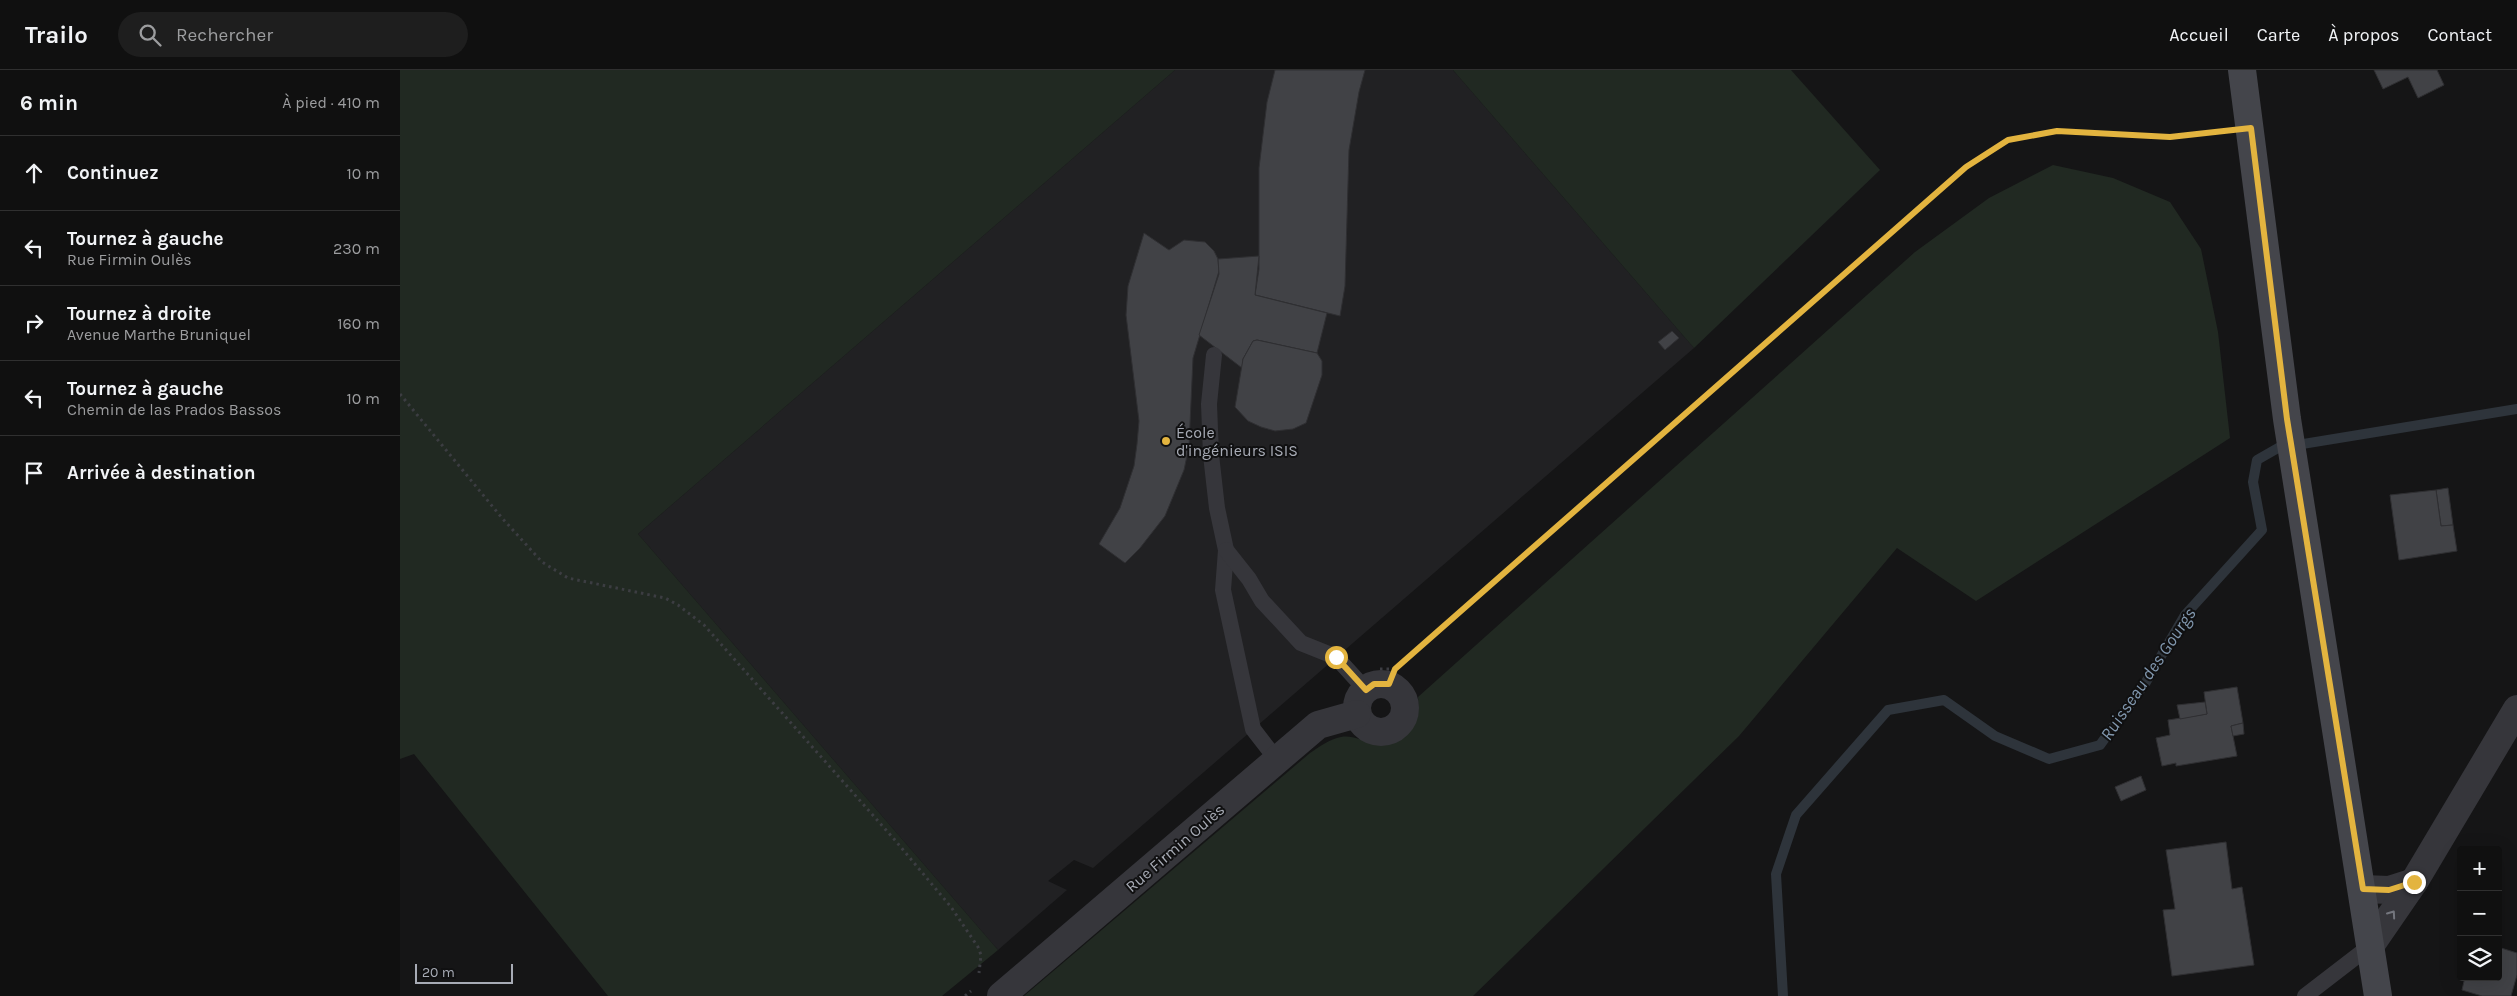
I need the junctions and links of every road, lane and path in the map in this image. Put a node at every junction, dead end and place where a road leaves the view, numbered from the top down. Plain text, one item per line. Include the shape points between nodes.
1 (2242, 70) edge
2 (2251, 128) junction
3 (1214, 355) dead end
4 (400, 394) edge
5 (1226, 550) junction
6 (1371, 696) junction
7 (2517, 709) edge
8 (1277, 760) junction
9 (2414, 882) junction
10 (2363, 889) junction
11 (2370, 946) junction
12 (992, 988) edge
13 (2305, 996) edge
14 (2378, 996) edge

1 - 2 street
2 - 6 path via 2170,137 2057,131 2008,140 1966,167 1395,669
2 - 10 street via 2287,419
3 - 5 lane via 1209,404 1211,455
4 - 12 path via 532,552 556,572 580,581 665,598 704,625 951,907 978,947 981,955 979,974
5 - 6 lane via 1262,601 1301,644 1336,657
5 - 8 lane via 1223,590 1253,729
6 - 8 street, Rue Firmin Oulès via 1318,725
7 - 9 street
8 - 12 street, Rue Firmin Oulès
9 - 10 street via 2389,890
11 -> 9 street
10 - 11 street
11 - 13 lane
11 - 14 street

